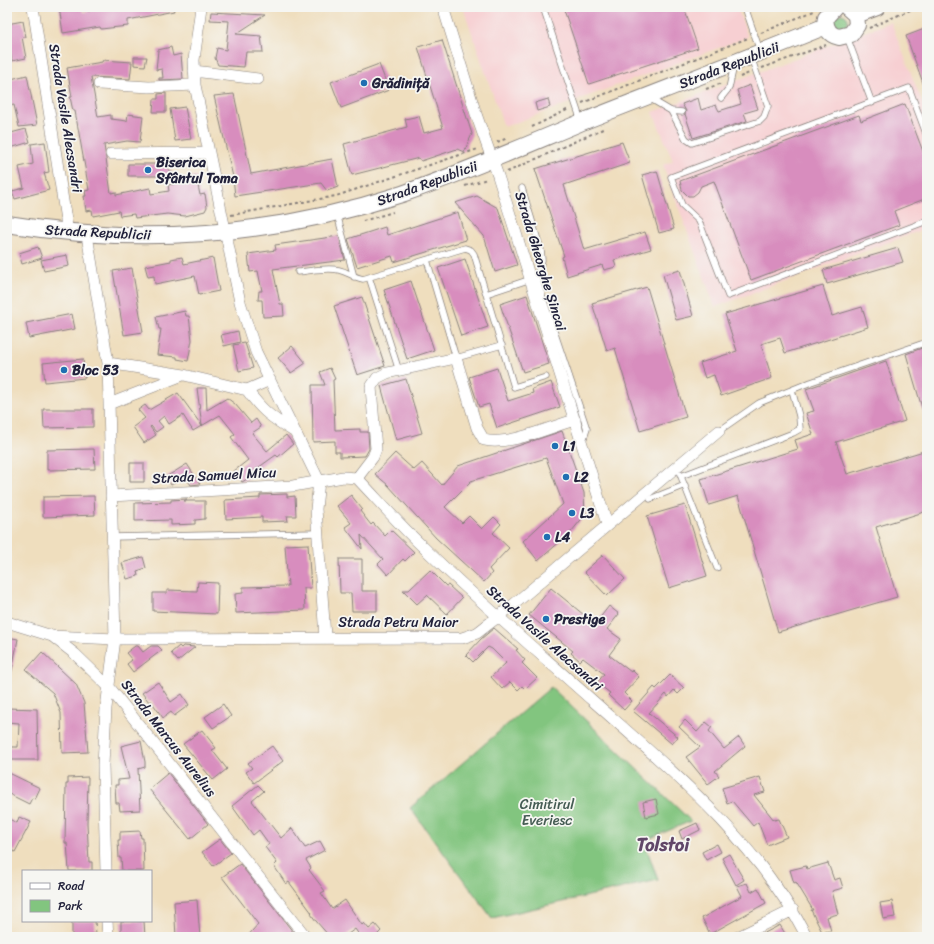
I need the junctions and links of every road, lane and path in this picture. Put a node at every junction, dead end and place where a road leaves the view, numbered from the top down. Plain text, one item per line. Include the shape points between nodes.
1 (33, 7) edge
2 (200, 7) edge
3 (443, 7) edge
4 (543, 7) edge
5 (744, 7) edge
6 (835, 7) edge
7 (877, 7) edge
8 (818, 10) dead end
9 (852, 11) edge
10 (826, 26) junction
11 (755, 35) junction
12 (847, 37) junction
13 (756, 55) junction
14 (735, 63) junction
15 (194, 71) junction
16 (258, 79) dead end
17 (99, 84) dead end
18 (195, 85) junction
19 (647, 96) junction
20 (721, 98) dead end
21 (872, 102) junction
22 (576, 106) junction
23 (671, 111) junction
24 (682, 112) dead end
25 (581, 122) junction
26 (531, 128) dead end
27 (927, 136) edge
28 (508, 137) dead end
29 (490, 152) junction
30 (209, 153) junction
31 (111, 154) dead end
32 (522, 188) dead end
33 (337, 212) junction
34 (927, 221) edge
35 (7, 224) edge
36 (223, 224) junction
37 (68, 233) junction
38 (87, 235) junction
39 (427, 260) junction
40 (298, 272) dead end
41 (354, 277) junction
42 (369, 277) junction
43 (533, 280) junction
44 (486, 294) junction
45 (927, 342) edge
46 (502, 345) junction
47 (456, 358) junction
48 (108, 363) junction
49 (399, 370) junction
50 (184, 375) junction
51 (546, 377) dead end
52 (270, 380) junction
53 (247, 390) junction
54 (792, 390) junction
55 (109, 404) junction
56 (575, 420) junction
57 (719, 431) joint
58 (295, 432) junction
59 (582, 443) junction
60 (679, 471) junction
61 (357, 478) junction
62 (319, 481) junction
63 (685, 486) junction
64 (112, 496) junction
65 (650, 499) dead end
66 (607, 524) junction
67 (318, 533) junction
68 (112, 537) junction
69 (717, 568) dead end
70 (499, 616) junction
71 (7, 622) edge
72 (52, 636) junction
73 (325, 637) junction
74 (115, 639) junction
75 (109, 687) junction
76 (106, 870) edge
77 (793, 910) junction
78 (107, 922) edge
79 (108, 937) edge
80 (306, 937) edge
81 (738, 937) edge
82 (807, 937) edge

1 - 37 street, Strada Vasile Alecsandri
2 - 15 street
3 - 29 street, Strada Gheorghe Șincai
4 - 22 lane
5 - 11 lane
6 - 10 main road via 826,17
7 - 9 main road
8 - 11 path
9 - 12 main road via 857,20 855,30
10 - 12 main road via 836,37
10 - 13 main road, Strada Republicii
11 - 13 lane
11 - 22 path
12 - 21 lane
13 - 14 main road, Strada Republicii
13 - 23 lane via 768,106 760,121 692,143 686,139
14 - 19 main road, Strada Republicii
14 - 20 lane via 728,88
15 - 16 street
15 - 18 street
17 - 18 street via 163,87
18 - 30 street
19 - 23 lane
19 - 25 main road, Strada Republicii
21 - 27 lane via 909,88
21 - 34 lane via 671,178 682,205 699,221 728,296
22 - 25 lane
22 - 26 path
23 - 24 lane
25 - 29 main road, Strada Republicii
28 - 29 path
29 - 33 main road, Strada Republicii via 401,194
29 - 36 path via 462,155 336,196
29 - 43 street, Strada Gheorghe Șincai
30 - 31 street
30 - 36 street
32 - 43 lane via 541,250 542,260
33 - 36 main road, Strada Republicii via 272,226
33 - 41 lane
35 - 37 main road, Strada Republicii
36 - 38 main road, Strada Republicii via 146,236
36 - 52 street via 242,309 256,352
37 - 38 main road, Strada Republicii
38 - 48 street
39 - 42 lane
39 - 44 lane via 465,248 471,250
39 - 47 lane
40 - 41 lane via 330,268
41 - 42 lane
42 - 49 lane
43 - 44 lane
43 - 56 street, Strada Gheorghe Șincai
43 - 59 lane via 587,429
44 - 46 lane
45 - 54 lane
46 - 47 lane
46 - 51 lane via 514,387
47 - 49 street
47 - 56 street via 477,428 484,440 494,442 516,438
48 - 50 street
48 - 55 street
49 - 61 street via 377,378 371,387 376,450
50 - 53 street
50 - 55 street
52 - 53 street
52 - 58 street
53 - 58 street via 268,415
54 - 57 lane via 759,403
54 - 60 lane via 800,429
55 - 64 street, Strada Marcus Aurelius
56 - 59 street, Strada Gheorghe Șincai
57 - 60 street, Strada Petru Maior
58 - 62 street
59 - 66 street, Strada Gheorghe Șincai
60 - 63 lane
60 - 66 street, Strada Petru Maior
61 - 62 street via 343,477
61 - 70 street, Strada Vasile Alecsandri via 419,544
62 - 64 street, Strada Samuel Micu via 293,486
62 - 67 street via 316,509
63 - 65 lane
63 - 69 lane
64 - 68 street, Strada Marcus Aurelius
66 - 70 street, Strada Petru Maior
67 - 68 lane
67 - 73 street
68 - 74 street, Strada Marcus Aurelius
70 - 73 street, Strada Petru Maior via 477,633 462,638
70 - 77 street, Strada Vasile Alecsandri via 671,770 763,867
71 - 72 street
72 - 74 street, Strada Petru Maior
72 - 75 street
73 - 74 street, Strada Petru Maior
74 - 75 street, Strada Marcus Aurelius
75 - 76 street via 103,765
75 - 80 street, Strada Marcus Aurelius
77 - 81 street
77 - 82 street, Strada Vasile Alecsandri
78 - 79 street

